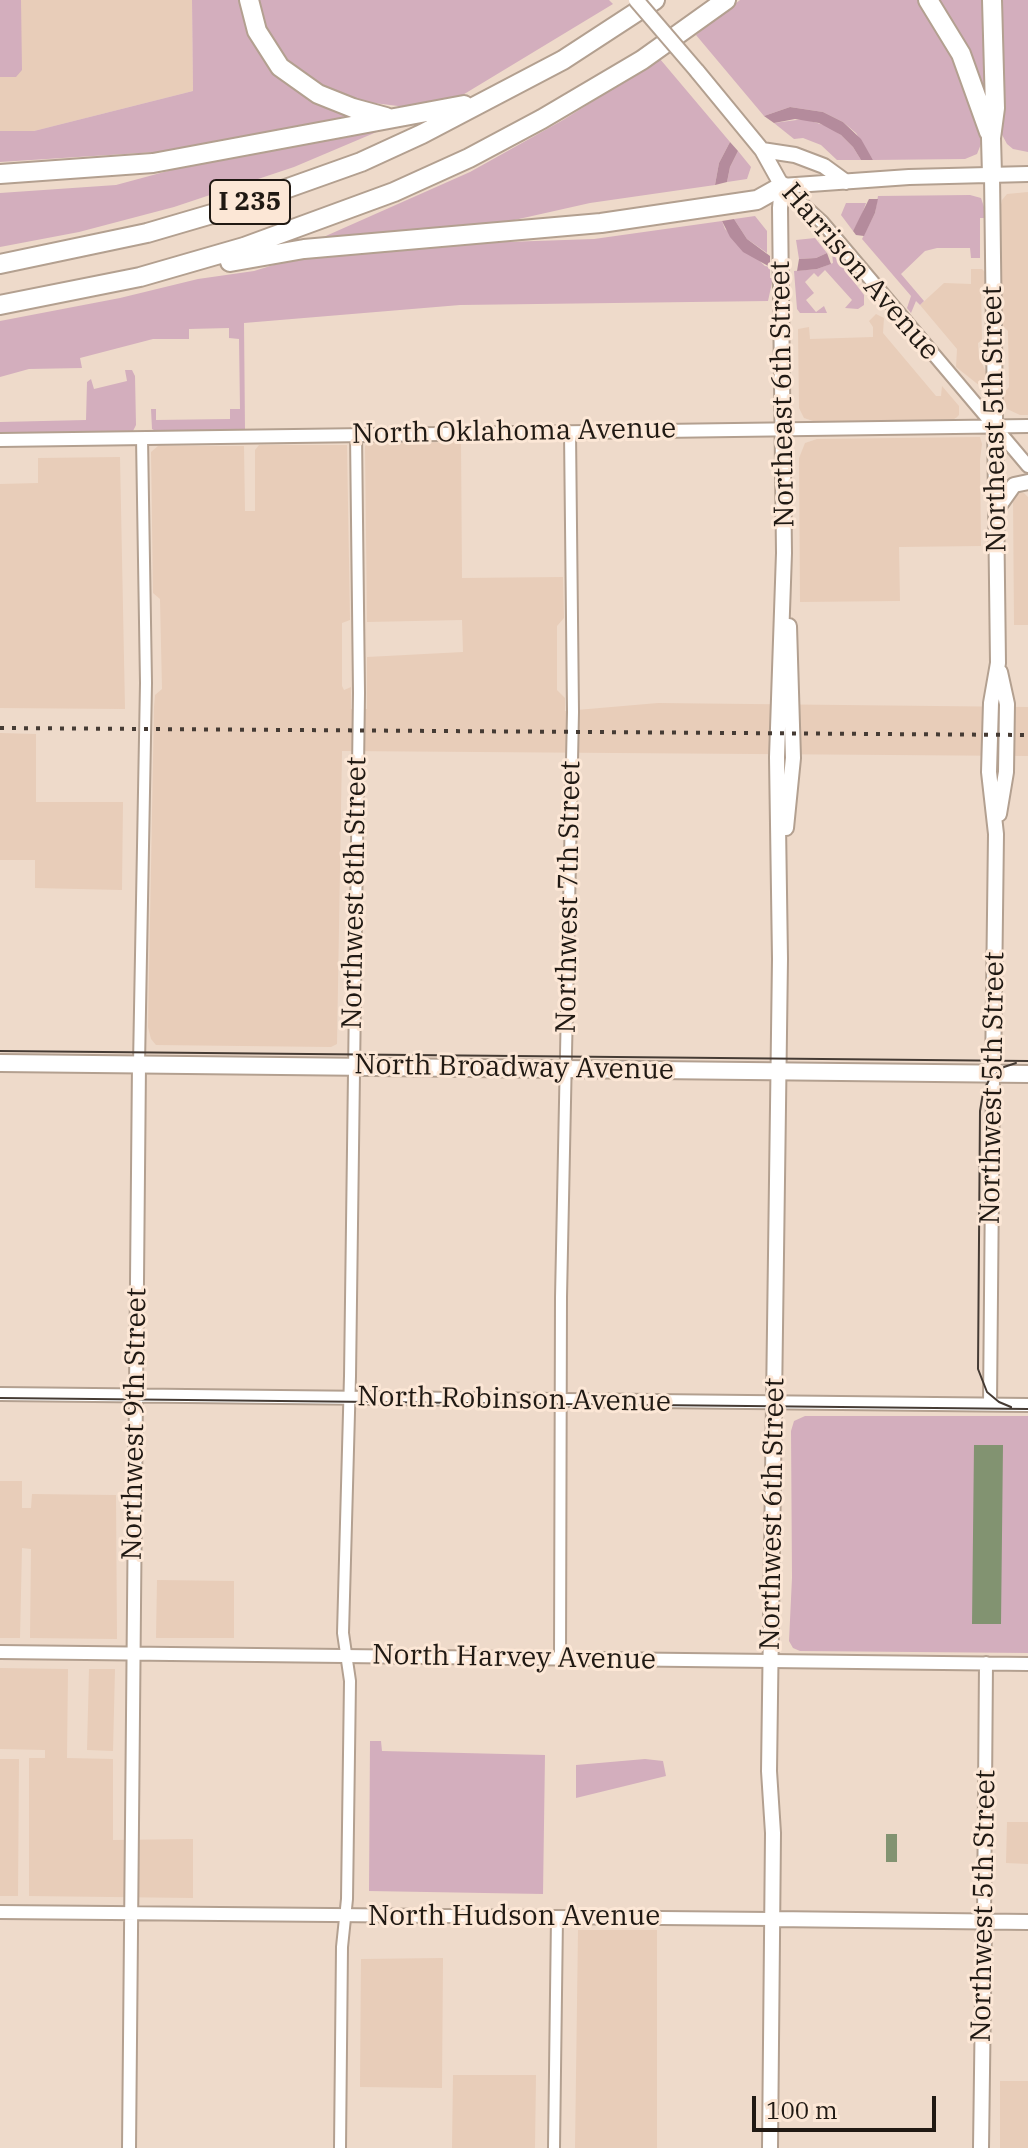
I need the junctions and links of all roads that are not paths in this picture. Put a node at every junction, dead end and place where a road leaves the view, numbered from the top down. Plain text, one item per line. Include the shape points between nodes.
1 (249, 0) edge
2 (636, 0) edge
3 (655, 0) edge
4 (726, 0) edge
5 (928, 0) edge
6 (992, 0) edge
7 (487, 101) junction
8 (393, 119) junction
9 (991, 138) junction
10 (762, 150) junction
11 (0, 174) edge
12 (1028, 174) edge
13 (992, 175) junction
14 (846, 182) junction
15 (782, 186) junction
16 (0, 264) edge
17 (140, 277) junction
18 (0, 305) edge
19 (1028, 426) edge
20 (995, 427) junction
21 (784, 429) junction
22 (570, 432) junction
23 (356, 434) junction
24 (142, 438) junction
25 (0, 440) edge
26 (1028, 466) edge
27 (1028, 482) edge
28 (997, 510) junction
29 (784, 553) junction
30 (998, 663) junction
31 (777, 757) joint
32 (793, 758) joint
33 (989, 772) joint
34 (996, 834) junction
35 (780, 880) junction
36 (0, 1063) edge
37 (139, 1064) junction
38 (352, 1067) junction
39 (567, 1068) junction
40 (778, 1071) junction
41 (993, 1074) junction
42 (1028, 1074) edge
43 (0, 1394) edge
44 (136, 1395) junction
45 (348, 1398) junction
46 (561, 1400) junction
47 (774, 1403) junction
48 (990, 1404) junction
49 (1028, 1405) edge
50 (0, 1652) edge
51 (133, 1653) junction
52 (346, 1656) junction
53 (560, 1658) junction
54 (771, 1661) junction
55 (986, 1663) junction
56 (1028, 1664) edge
57 (0, 1912) edge
58 (130, 1915) junction
59 (345, 1915) junction
60 (557, 1917) junction
61 (772, 1919) junction
62 (984, 1921) junction
63 (1028, 1922) edge
64 (129, 2148) edge
65 (340, 2148) edge
66 (554, 2148) edge
67 (770, 2148) edge
68 (981, 2148) edge

1 - 8 highway via 257,31 280,67 318,94
2 - 10 main road, Harrison Avenue, bridge
3 - 7 highway, I 235 via 563,60
4 - 17 highway, I 235 via 642,60 469,158 295,230
5 - 9 highway via 961,54
6 - 9 highway
7 - 8 highway
7 - 16 highway, I 235 via 299,186 147,233
8 - 11 highway via 153,163
9 - 13 highway
10 - 14 main road via 824,166
10 - 15 main road, Harrison Avenue
12 - 13 main road
13 - 14 main road
13 - 20 main road, Northeast 5th Street
14 - 15 main road
15 - 17 highway via 757,200 601,223 304,249
15 - 20 street, Harrison Avenue via 822,222
15 - 21 main road, Northeast 6th Street
17 - 18 highway, I 235
19 - 20 street, North Oklahoma Avenue
20 - 21 street, North Oklahoma Avenue
20 - 26 street, Harrison Avenue
20 - 28 main road, Northeast 5th Street
21 - 22 street, North Oklahoma Avenue
21 - 29 main road, Northeast 6th Street
22 - 23 street, North Oklahoma Avenue
22 - 39 street, Northwest 7th Street via 573,712
23 - 24 street, North Oklahoma Avenue
23 - 38 street, Northwest 8th Street via 359,693
24 - 25 street, North Oklahoma Avenue
24 - 37 street, Northwest 9th Street via 145,700
27 - 28 main road via 1014,485
28 - 30 main road, Northeast 5th Street
29 - 31 main road, Northeast 6th Street
29 - 32 main road, Northeast 6th Street
30 - 33 main road, Northeast 5th Street
30 - 34 main road, Northeast 5th Street via 1007,704 1006,772
31 - 35 main road, Northwest 6th Street
32 - 35 main road, Northwest 6th Street
33 - 34 main road, Northwest 5th Street
34 - 41 main road, Northwest 5th Street
35 - 40 main road, Northwest 6th Street
36 - 37 main road, North Broadway Avenue
37 - 38 main road, North Broadway Avenue
37 - 44 street, Northwest 9th Street
38 - 39 main road, North Broadway Avenue
38 - 45 street, Northwest 8th Street
39 - 40 main road, North Broadway Avenue
39 - 46 street, Northwest 7th Street
40 - 41 main road, North Broadway Avenue
40 - 47 main road, Northwest 6th Street
41 - 42 main road, North Broadway Avenue
41 - 48 street, Northwest 5th Street
43 - 44 street, North Robinson Avenue
44 - 45 street, North Robinson Avenue
44 - 51 street, Northwest 9th Street
45 - 46 street, North Robinson Avenue
45 - 52 street, Northwest 8th Street
46 - 47 street, North Robinson Avenue
46 - 53 street, Northwest 7th Street
47 - 48 street, North Robinson Avenue
47 - 54 main road, Northwest 6th Street
48 - 49 street, North Robinson Avenue
50 - 51 street, North Harvey Avenue
51 - 52 street, North Harvey Avenue
51 - 58 street, Northwest 9th Street
52 - 53 street, North Harvey Avenue
52 - 59 street, Northwest 8th Street via 350,1681
53 - 54 street, North Harvey Avenue
54 - 55 street, North Harvey Avenue
54 - 61 main road, Northwest 6th Street
55 - 56 street, North Harvey Avenue
55 - 62 street, Northwest 5th Street
57 - 58 street, North Hudson Avenue
58 - 59 street, North Hudson Avenue
58 - 64 street, Northwest 9th Street
59 - 60 street, North Hudson Avenue
59 - 65 street, Northwest 8th Street
60 - 61 street, North Hudson Avenue
60 - 66 street
61 - 62 main road, North Hudson Avenue
61 - 67 main road, Northwest 6th Street
62 - 63 main road, North Hudson Avenue
62 - 68 main road, Northwest 5th Street

